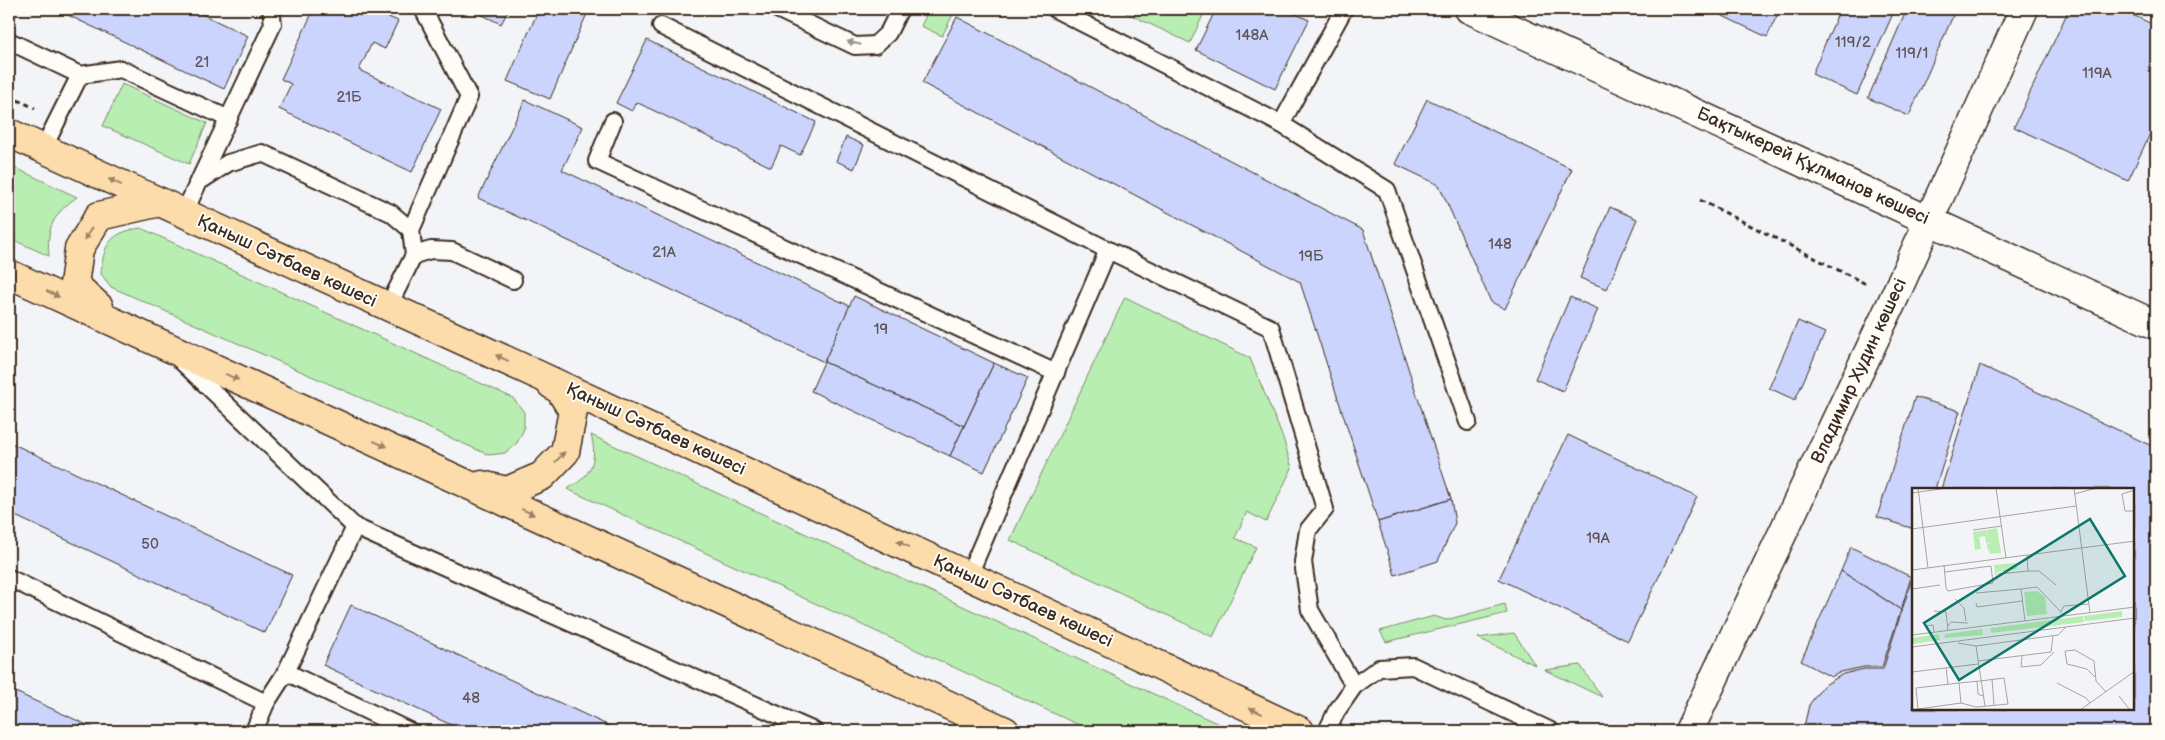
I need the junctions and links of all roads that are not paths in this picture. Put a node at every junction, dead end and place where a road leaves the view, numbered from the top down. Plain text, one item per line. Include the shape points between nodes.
1 (271, 9) edge
2 (424, 9) edge
3 (777, 9) edge
4 (900, 9) edge
5 (1055, 9) edge
6 (1344, 9) edge
7 (1469, 9) edge
8 (2024, 9) edge
9 (661, 26) dead end
10 (9, 41) edge
11 (80, 75) junction
12 (229, 119) junction
13 (613, 121) dead end
14 (1281, 124) junction
15 (9, 133) edge
16 (43, 149) junction
17 (198, 183) junction
18 (172, 208) junction
19 (1930, 220) junction
20 (410, 230) junction
21 (1108, 250) junction
22 (414, 255) junction
23 (9, 274) edge
24 (513, 280) dead end
25 (388, 308) junction
26 (115, 322) junction
27 (2156, 324) edge
28 (166, 347) junction
29 (1056, 373) junction
30 (536, 374) junction
31 (1468, 422) dead end
32 (454, 478) junction
33 (356, 527) junction
34 (968, 575) junction
35 (9, 578) edge
36 (286, 672) junction
37 (1354, 686) junction
38 (266, 703) junction
39 (254, 731) edge
40 (410, 731) edge
41 (814, 731) edge
42 (1006, 731) edge
43 (1300, 731) edge
44 (1327, 731) edge
45 (1551, 731) edge
46 (1689, 731) edge

1 - 12 lane via 273,24
2 - 20 lane via 469,96
4 -> 3 lane via 888,33 875,44 855,46
5 - 14 lane
6 - 14 lane
7 - 19 street, Бақтыкерей Құлманов көшесі
8 - 19 street, Владимир Худин көшесі
9 - 21 lane
10 - 11 lane
11 - 12 lane via 121,69
11 - 16 lane
12 - 17 lane
13 - 29 lane via 597,161
14 - 31 lane via 1387,190
15 - 16 main road, Қаныш Сәтбаев көшесі
18 -> 16 main road, Қаныш Сәтбаев көшесі
17 - 18 lane
17 - 20 lane via 228,163 262,153 391,213
18 - 25 main road, Қаныш Сәтбаев көшесі
18 -> 26 main road via 99,216 79,248 74,284
19 - 27 street, Бақтыкерей Құлманов көшесі
19 - 46 street, Владимир Худин көшесі
20 - 22 lane
21 - 29 lane
21 - 37 lane via 1271,328 1325,509 1308,530 1302,562 1310,610
22 - 24 lane via 431,250 452,251
22 - 25 lane
23 -> 26 main road
30 -> 25 main road, Қаныш Сәтбаев көшесі
26 - 28 main road
28 -> 32 main road
28 - 33 lane
29 - 34 lane
32 -> 30 main road via 507,491 542,476 565,452 573,412 560,390
34 -> 30 main road, Қаныш Сәтбаев көшесі
32 -> 42 main road
33 - 36 lane
33 - 41 lane
43 -> 34 main road, Қаныш Сәтбаев көшесі
35 - 38 lane
36 - 38 lane
36 - 40 lane
37 - 44 lane
37 - 45 lane via 1380,668 1413,666
38 - 39 lane

